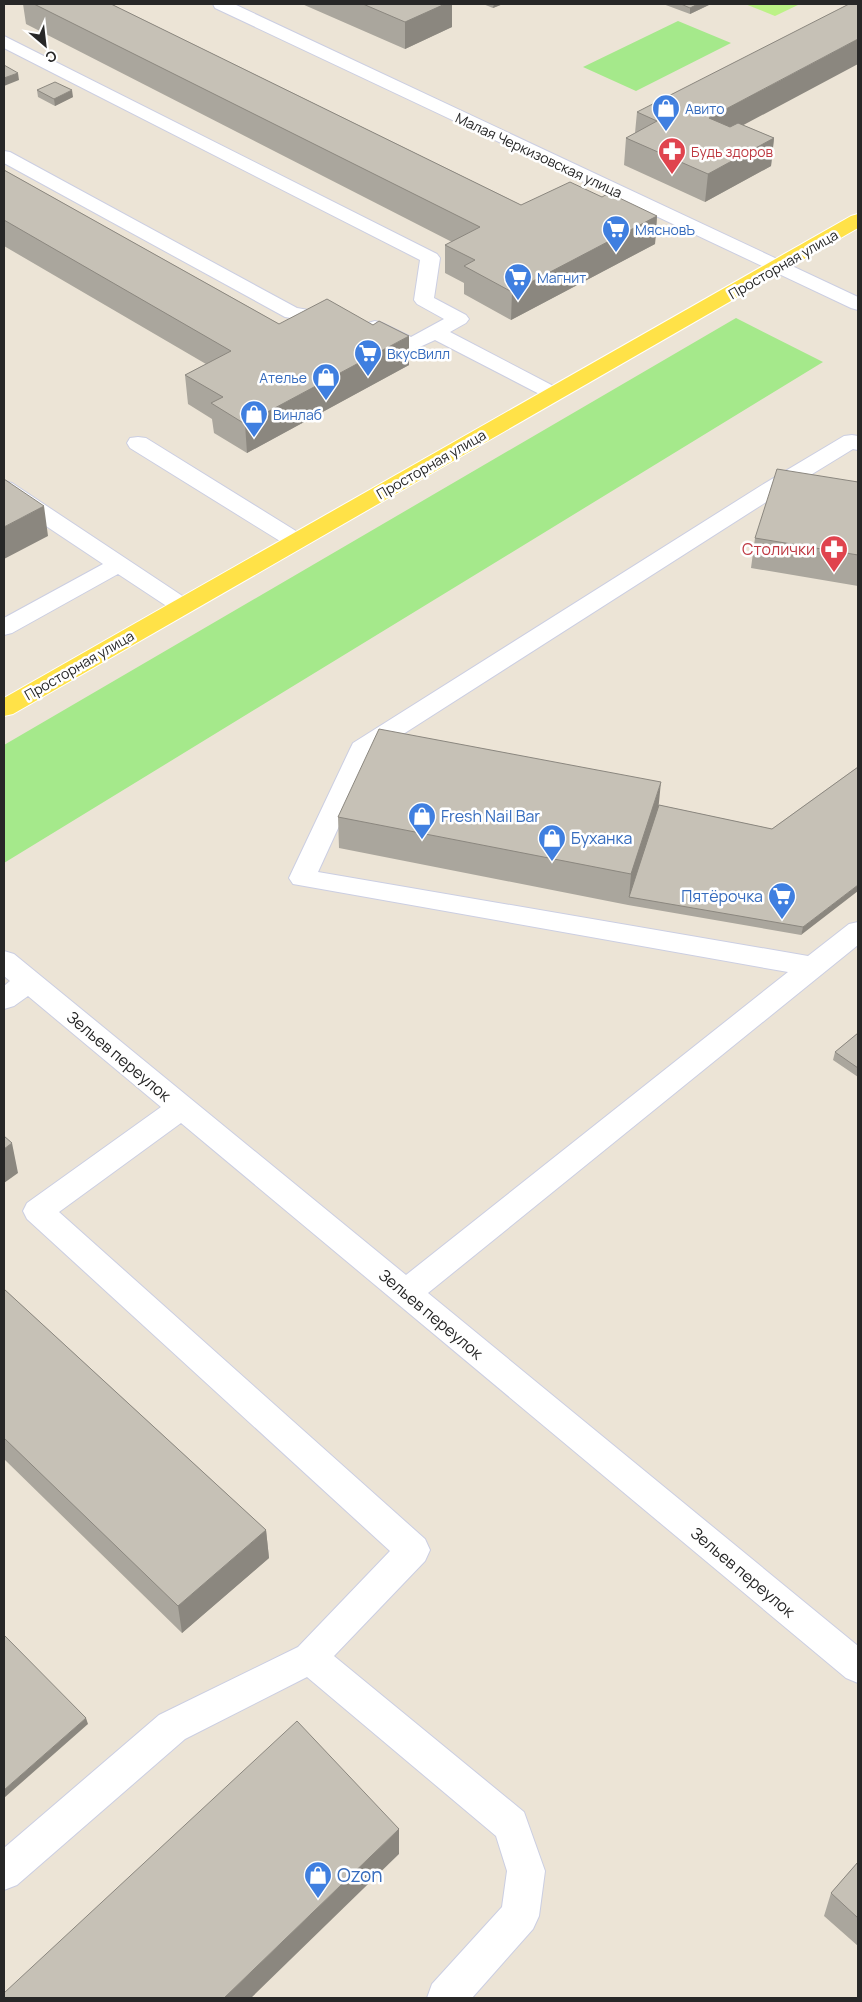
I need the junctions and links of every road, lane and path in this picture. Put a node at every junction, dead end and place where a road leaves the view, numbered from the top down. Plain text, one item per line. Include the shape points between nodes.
1 (221, 4) edge
2 (4, 41) edge
3 (4, 156) edge
4 (858, 220) edge
5 (778, 267) junction
6 (858, 304) edge
7 (435, 332) junction
8 (554, 394) junction
9 (138, 442) dead end
10 (858, 444) edge
11 (4, 488) edge
12 (770, 490) junction
13 (858, 504) edge
14 (296, 541) junction
15 (119, 564) junction
16 (182, 606) junction
17 (4, 628) edge
18 (7, 702) edge
19 (858, 931) edge
20 (4, 962) edge
21 (813, 967) junction
22 (29, 982) junction
23 (4, 998) edge
24 (181, 1108) junction
25 (406, 1293) junction
26 (310, 1658) junction
27 (858, 1667) edge
28 (4, 1872) edge
29 (446, 1998) edge

1 - 5 street, Малая Черкизовская улица
2 - 7 street via 430,258 424,300 459,319
3 - 7 street via 292,313 376,327 411,345
4 - 5 main road, Просторная улица
5 - 6 street, Малая Черкизовская улица
5 - 8 main road, Просторная улица
7 - 8 street
8 - 14 main road, Просторная улица
9 - 14 street
10 - 12 street via 852,442
11 - 15 street
12 - 13 street
12 - 21 street via 362,749 302,878
14 - 16 main road, Просторная улица
15 - 16 street
15 - 17 street
16 - 18 main road, Просторная улица
19 - 21 street
20 - 22 street, Зельев переулок
21 - 25 street
22 - 23 street
22 - 24 street, Зельев переулок
24 - 25 street, Зельев переулок
24 - 26 street via 38,1211 414,1550
25 - 27 street, Зельев переулок
26 - 28 street via 172,1727
26 - 29 street via 511,1825 526,1870 520,1916

